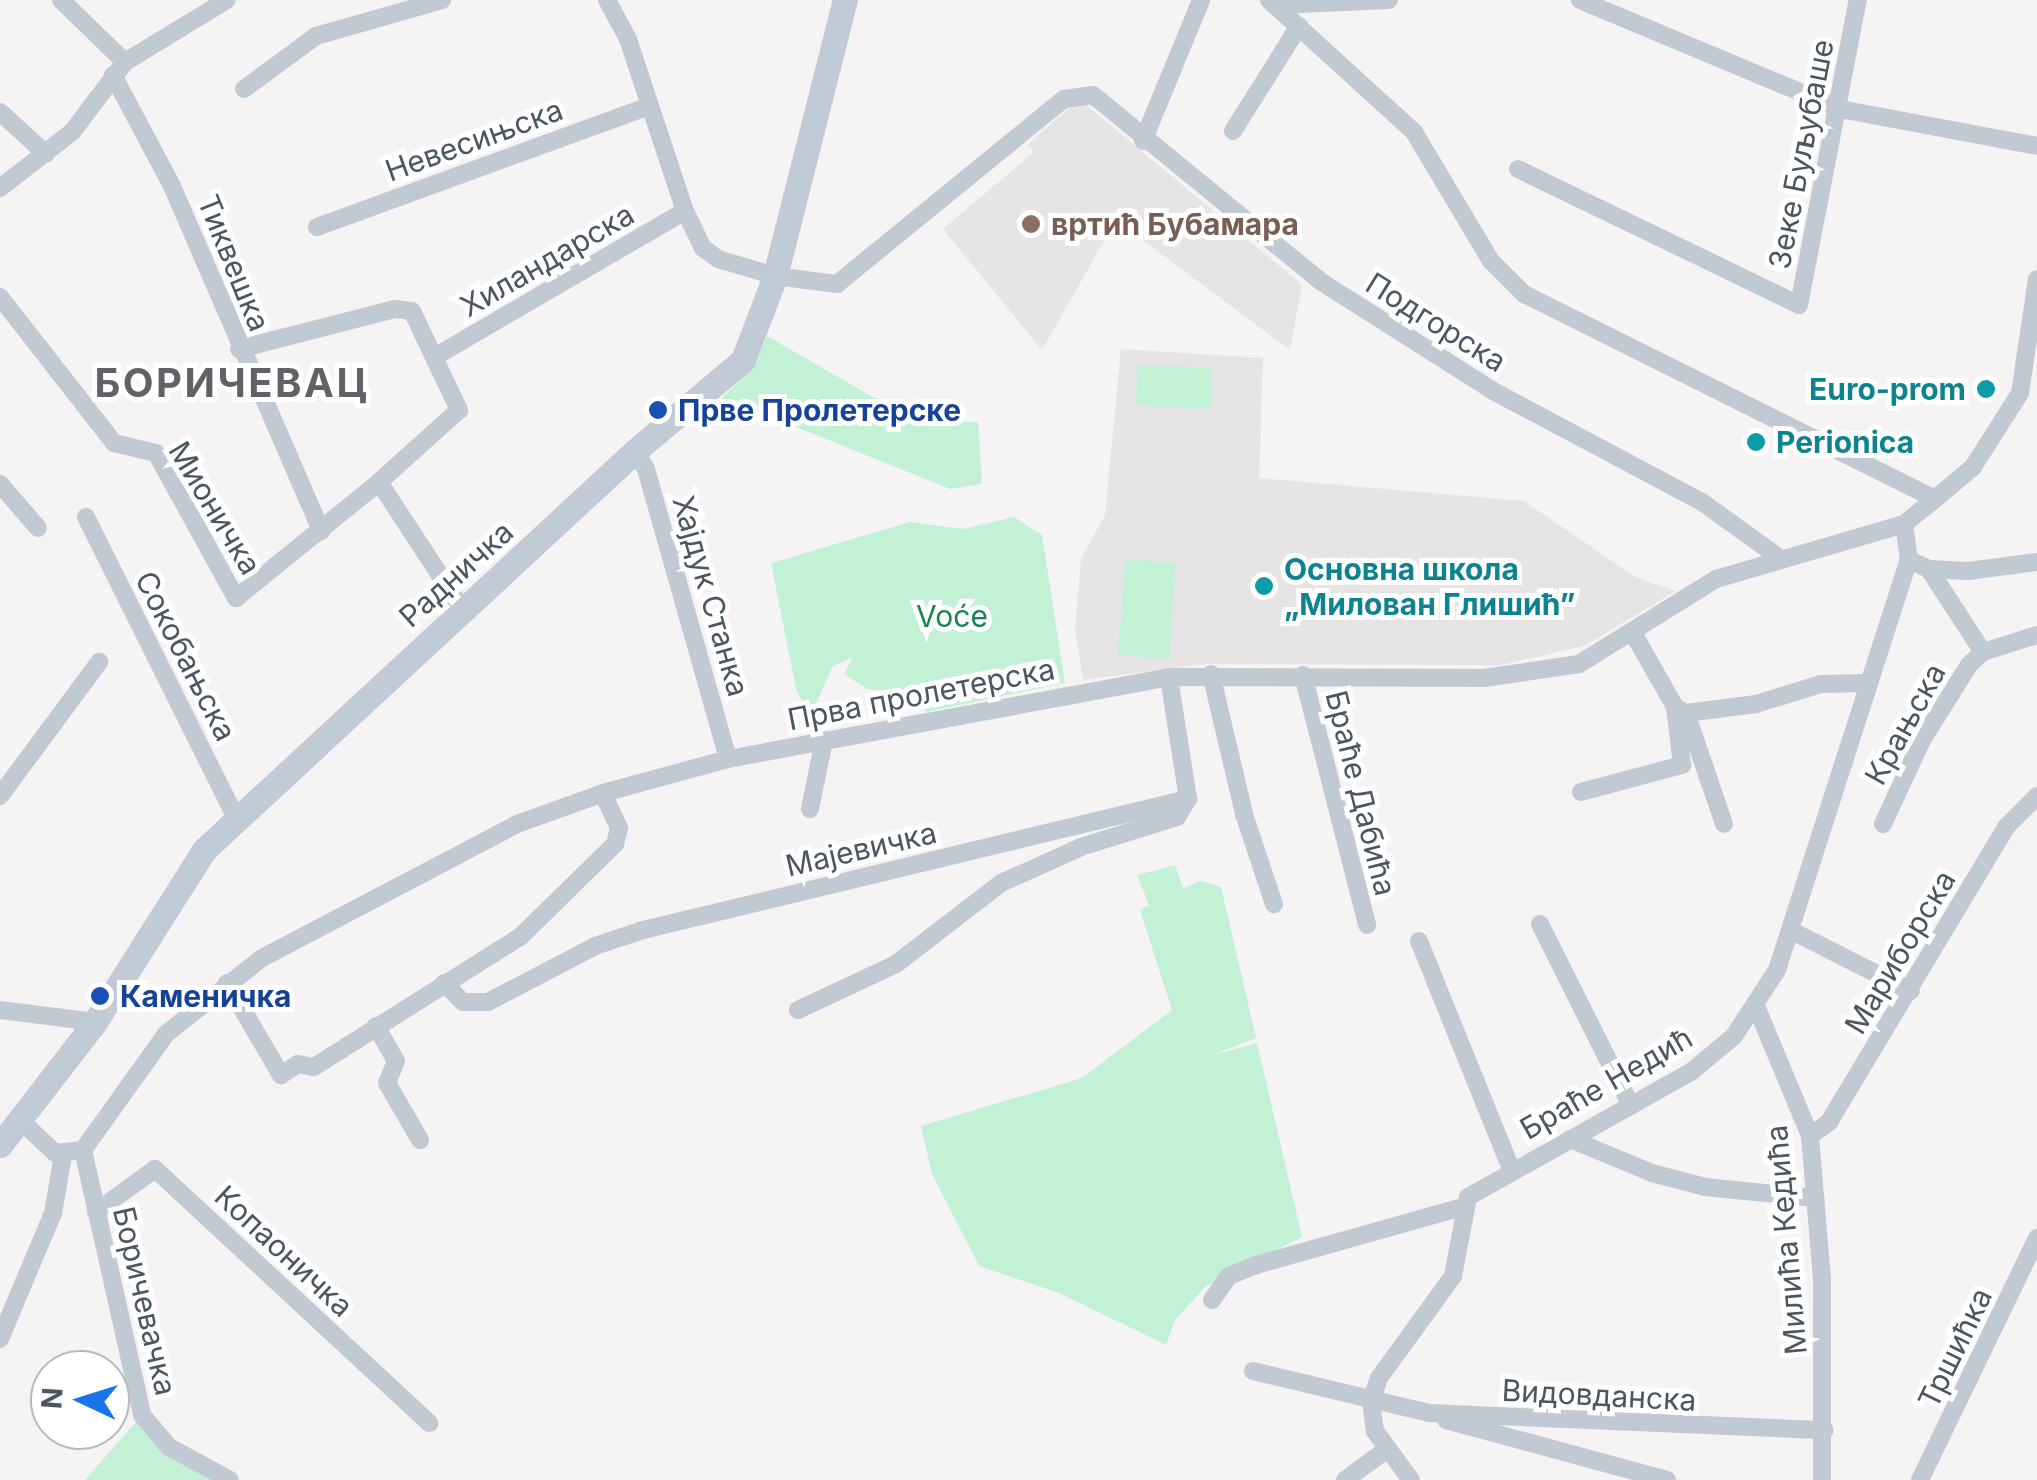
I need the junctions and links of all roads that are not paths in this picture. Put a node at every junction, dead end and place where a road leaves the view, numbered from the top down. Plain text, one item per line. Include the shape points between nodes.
1 (61, 0) edge
2 (228, 0) edge
3 (442, 0) edge
4 (607, 0) edge
5 (845, 0) edge
6 (1202, 0) edge
7 (1390, 0) edge
8 (1580, 0) edge
9 (1858, 0) edge
10 (1273, 2) edge
11 (1299, 26) junction
12 (119, 68) junction
13 (244, 90) dead end
14 (649, 106) junction
15 (1840, 110) junction
16 (0, 112) edge
17 (1233, 131) dead end
18 (1143, 141) junction
19 (2037, 146) edge
20 (46, 154) junction
21 (1518, 170) dead end
22 (0, 188) edge
23 (685, 211) junction
24 (318, 227) dead end
25 (775, 276) junction
26 (2037, 279) edge
27 (0, 297) edge
28 (2034, 315) edge
29 (240, 349) junction
30 (436, 356) junction
31 (635, 451) junction
32 (379, 482) junction
33 (0, 484) edge
34 (1935, 499) junction
35 (86, 517) dead end
36 (1904, 524) junction
37 (38, 528) dead end
38 (321, 531) junction
39 (1777, 556) junction
40 (1909, 560) junction
41 (2037, 562) edge
42 (1929, 569) junction
43 (464, 612) junction
44 (1632, 634) junction
45 (2037, 635) edge
46 (1984, 652) junction
47 (99, 662) dead end
48 (1211, 674) junction
49 (1303, 675) junction
50 (1169, 677) junction
51 (1868, 683) junction
52 (1680, 710) junction
53 (824, 740) junction
54 (728, 759) junction
55 (603, 792) junction
56 (1581, 792) dead end
57 (0, 796) edge
58 (2037, 796) edge
59 (1188, 799) junction
60 (810, 808) dead end
61 (237, 820) junction
62 (1724, 824) dead end
63 (1883, 824) dead end
64 (1013, 841) junction
65 (1047, 861) junction
66 (1274, 904) dead end
67 (1540, 924) dead end
68 (1367, 925) dead end
69 (1792, 931) junction
70 (1419, 941) dead end
71 (227, 983) junction
72 (444, 983) junction
73 (1912, 991) junction
74 (1756, 1006) junction
75 (0, 1010) edge
76 (798, 1010) dead end
77 (95, 1022) junction
78 (376, 1026) junction
79 (1630, 1106) junction
80 (20, 1120) junction
81 (1810, 1136) junction
82 (1570, 1139) junction
83 (420, 1140) dead end
84 (0, 1144) edge
85 (83, 1150) junction
86 (63, 1156) junction
87 (1512, 1170) junction
88 (1815, 1198) junction
89 (1463, 1206) junction
90 (96, 1212) junction
91 (2037, 1238) edge
92 (1212, 1300) dead end
93 (0, 1338) edge
94 (1253, 1370) dead end
95 (1371, 1401) junction
96 (1428, 1413) junction
97 (429, 1423) dead end
98 (1825, 1430) junction
99 (1386, 1450) junction
100 (230, 1480) edge
101 (1345, 1480) edge
102 (1411, 1480) edge
103 (1668, 1480) edge
104 (1822, 1480) edge
105 (1920, 1480) edge

1 - 12 street, Тиквешка
2 - 12 street
3 - 13 street via 316,36
4 - 14 street
5 - 25 street, Радничка
6 - 18 street
7 - 10 street
8 - 15 street
9 - 15 street, Зеке Буљубаше
10 - 11 street
11 - 17 street
11 - 34 street via 1414,132 1491,261 1524,294
12 - 20 street via 83,121
12 - 29 street, Тиквешка
14 - 23 street
14 - 24 street, Невесињска
15 - 19 street
15 - 21 street, Зеке Буљубаше via 1800,303 1794,306
16 - 20 street
18 - 25 street, Подгорска via 1093,95 1064,99 837,284
18 - 39 street, Подгорска via 1362,310 1495,392 1702,502
20 - 22 street
23 - 25 street via 710,254
23 - 30 street, Хиландарска
25 - 31 street, Радничка via 734,372
26 - 28 street, Прва пролетерска
27 - 38 street, Мионичка via 114,443 156,453 236,598
28 - 34 street, Прва пролетерска via 2012,408 1973,467
29 - 30 street via 404,307 412,310
29 - 38 street, Тиквешка
30 - 32 street, Мионичка via 459,402 457,414
31 - 43 street, Радничка
31 - 54 street, Хајдук Станка via 646,469
32 - 38 street, Мионичка
32 - 43 street
33 - 37 street
34 - 36 street, Прва пролетерска
35 - 61 street, Сокобањска
36 - 39 street, Прва пролетерска
36 - 40 street, Браће Недић
39 - 44 street, Прва пролетерска via 1716,579
40 - 42 street
40 - 51 street, Браће Недић
41 - 42 street
42 - 46 street
43 - 61 street, Радничка
44 - 49 street, Прва пролетерска via 1579,664 1484,678
44 - 52 street
45 - 46 street, Крањска
46 - 63 street, Крањска via 1922,740
47 - 57 street
48 - 49 street, Прва пролетерска
48 - 50 street, Прва пролетерска
48 - 66 street via 1238,794
49 - 68 street, Браће Дабића
50 - 53 street, Прва пролетерска
50 - 59 street
51 - 52 street via 1820,684 1756,704
51 - 69 street, Браће Недић
52 - 56 street via 1682,765
52 - 62 street
53 - 54 street, Прва пролетерска
53 - 60 street
54 - 55 street, Прва пролетерска
55 - 71 street, Прва пролетерска via 517,824 296,938
55 - 72 street via 619,828 615,844 521,936
58 - 73 street, Мариборска via 1996,842
59 - 64 street, Мајевичка
59 - 65 street via 1177,817
61 - 77 street, Радничка via 183,878
64 - 65 street via 1024,856
64 - 72 street, Мајевичка via 644,930 595,946 488,1002 463,1002
65 - 76 street via 972,902 896,964
67 - 79 street
69 - 73 street
69 - 74 street, Браће Недић
70 - 87 street
71 - 78 street via 281,1074 298,1064 314,1067
71 - 85 street, Прва пролетерска via 166,1034
72 - 78 street
73 - 81 street, Мариборска via 1829,1122
74 - 79 street, Браће Недић via 1705,1061
74 - 81 street, Милића Кедића
75 - 77 street
77 - 80 street, Радничка
78 - 83 street via 396,1061 387,1083
79 - 82 street, Браће Недић
80 - 84 street, Радничка
80 - 86 street
81 - 88 street, Милића Кедића
82 - 87 street, Браће Недић
82 - 88 street via 1652,1174 1705,1187
85 - 86 street
85 - 90 street, Боричевачка
86 - 93 street via 53,1212
87 - 89 street, Браће Недић via 1483,1184
88 - 98 street, Милића Кедића
89 - 92 street via 1256,1265 1229,1276
89 - 95 street via 1448,1286 1379,1378
90 - 97 street, Копаоничка via 155,1169
90 - 100 street, Боричевачка via 142,1414 169,1447
91 - 105 street, Тршићка
94 - 95 street, Видовданска
95 - 96 street, Видовданска
95 - 99 street via 1372,1424
96 - 98 street, Видовданска
96 - 103 street
98 - 104 street, Милића Кедића
99 - 101 street
99 - 102 street

